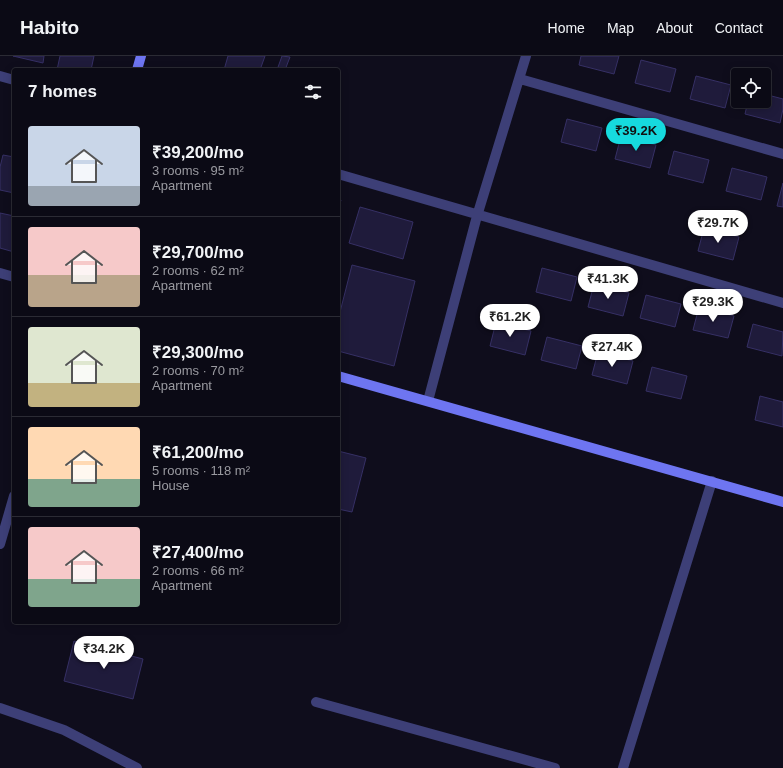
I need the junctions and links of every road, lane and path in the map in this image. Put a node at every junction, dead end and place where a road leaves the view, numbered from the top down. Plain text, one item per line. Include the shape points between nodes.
1 (141, 56) edge
2 (526, 56) edge
3 (138, 68) edge
4 (0, 76) edge
5 (12, 79) edge
6 (520, 79) junction
7 (783, 154) edge
8 (340, 175) edge
9 (477, 216) junction
10 (0, 273) edge
11 (12, 276) edge
12 (783, 303) edge
13 (340, 377) edge
14 (428, 401) junction
15 (712, 481) junction
16 (783, 502) edge
17 (12, 503) edge
18 (0, 544) edge
19 (316, 702) dead end
20 (0, 708) edge
21 (137, 768) edge
22 (554, 768) edge
23 (623, 768) edge

1 - 3 main road
2 - 6 street
4 - 5 street
6 - 7 street
6 - 9 street
8 - 9 street
9 - 12 street
9 - 14 street
10 - 11 street
13 - 14 main road
14 - 15 main road
15 - 16 main road
15 - 23 street
17 - 18 street
19 - 22 street
20 - 21 street via 64,730

